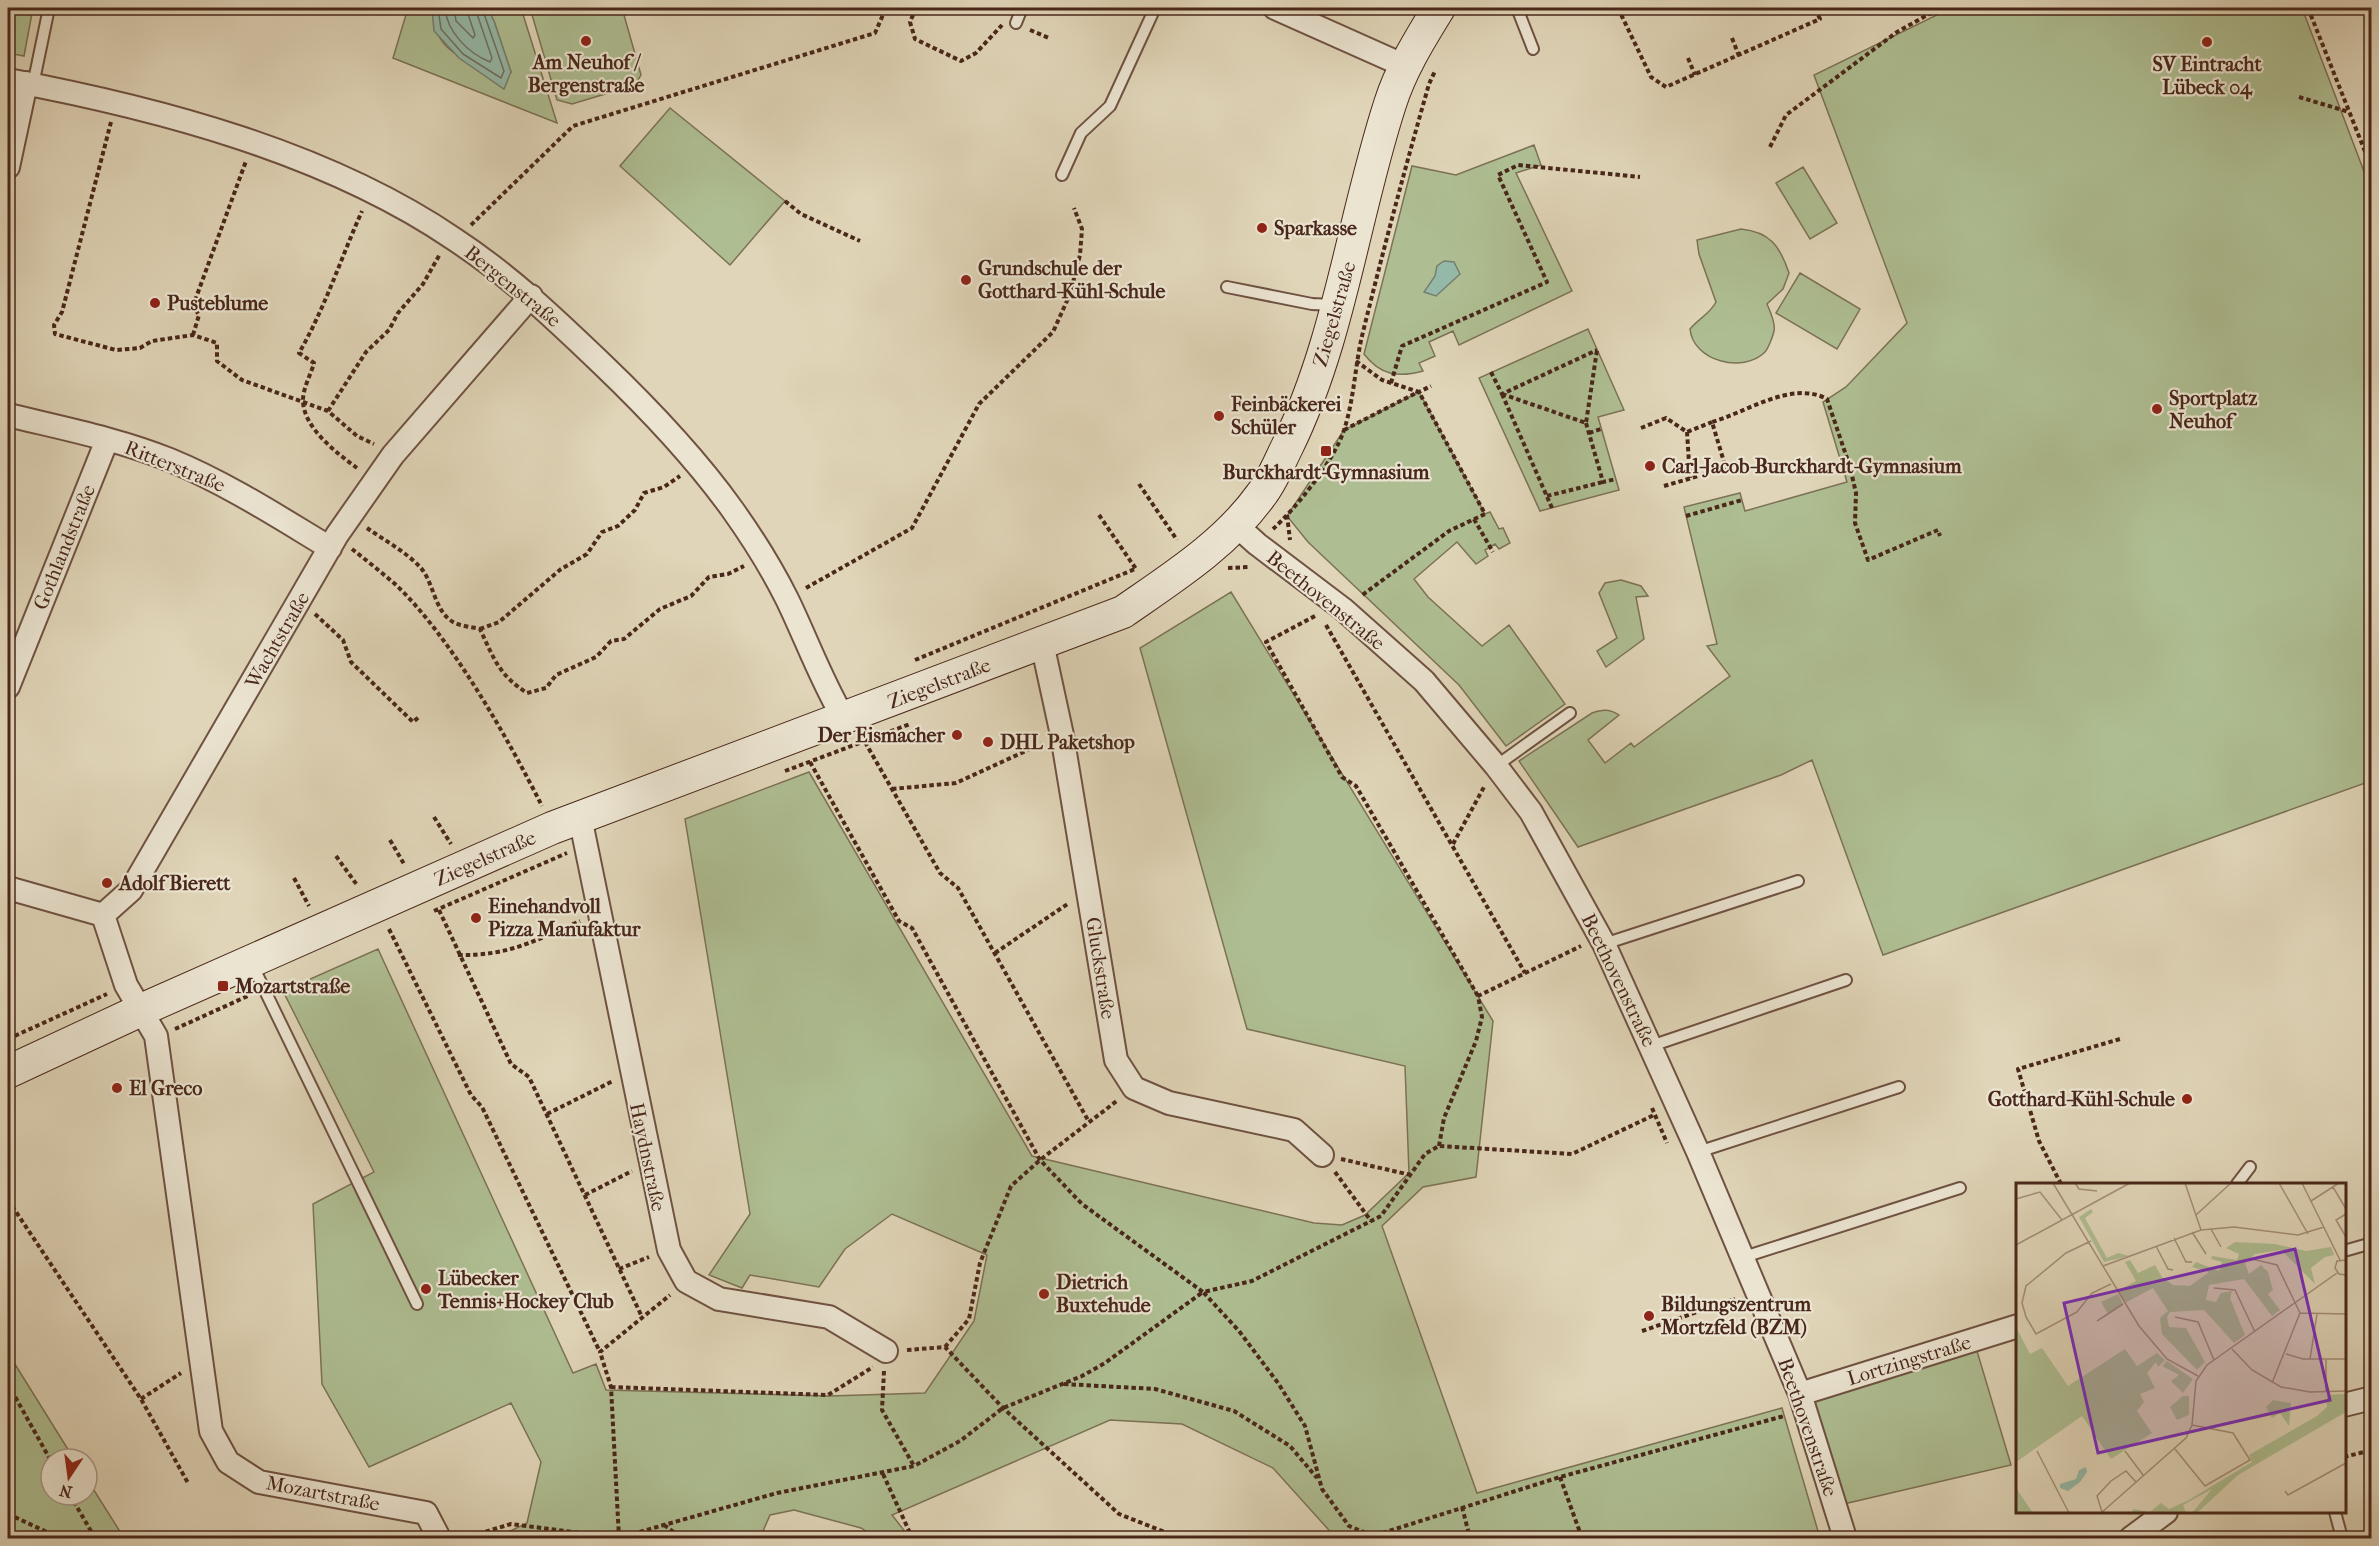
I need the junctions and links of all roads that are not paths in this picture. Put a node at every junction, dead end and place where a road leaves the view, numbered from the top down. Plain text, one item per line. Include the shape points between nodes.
1 (50, 8) edge
2 (1022, 8) edge
3 (1155, 8) edge
4 (1275, 8) edge
5 (1517, 8) edge
6 (1449, 14) edge
7 (1016, 23) road end
8 (1533, 49) dead end
9 (1404, 66) junction
10 (22, 83) edge
11 (8, 167) edge
12 (1062, 175) dead end
13 (1227, 287) dead end
14 (531, 296) junction
15 (1337, 305) junction
16 (8, 415) edge
17 (107, 440) junction
18 (1236, 525) junction
19 (333, 542) junction
20 (1042, 643) junction
21 (8, 687) edge
22 (1570, 713) dead end
23 (844, 719) junction
24 (1487, 776) junction
25 (566, 823) junction
26 (1798, 881) dead end
27 (8, 888) edge
28 (103, 915) junction
29 (1595, 942) junction
30 (251, 961) junction
31 (1846, 980) dead end
32 (141, 1010) junction
33 (1651, 1046) junction
34 (8, 1072) edge
35 (1899, 1087) dead end
36 (1698, 1152) junction
37 (1322, 1155) road end
38 (2250, 1167) dead end
39 (2238, 1183) edge
40 (1960, 1188) dead end
41 (2372, 1243) edge
42 (2346, 1250) edge
43 (1743, 1257) junction
44 (417, 1304) dead end
45 (2016, 1327) edge
46 (885, 1355) road end
47 (2372, 1398) edge
48 (2346, 1404) edge
49 (1794, 1410) junction
50 (2165, 1513) edge
51 (2336, 1513) edge
52 (439, 1539) edge
53 (1845, 1539) edge
54 (2131, 1539) edge
55 (2342, 1539) edge

1 - 10 lane
2 - 7 lane
3 - 12 lane via 1110,106 1081,133
4 - 9 street
5 - 8 lane
6 - 9 main road, Ziegelstraße
9 - 15 main road, Ziegelstraße
10 - 11 street
10 - 14 street, Bergenstraße via 116,101 184,120 371,191 453,238
13 - 15 lane via 1312,304
14 - 19 street, Wachtstraße via 393,454
14 - 23 street, Bergenstraße via 633,393 698,464 763,556
15 - 18 main road, Ziegelstraße via 1318,374 1299,423 1269,483
16 - 17 street, Ritterstraße
17 - 19 street, Ritterstraße via 168,459
17 - 21 street, Gothlandstraße
18 - 20 main road, Ziegelstraße via 1124,612
18 - 24 street, Beethovenstraße via 1332,613 1424,681
19 - 28 street, Wachtstraße via 131,890
20 - 23 main road, Ziegelstraße
20 - 37 street, Gluckstraße via 1062,735 1116,1060 1134,1088 1169,1103 1294,1130
22 - 24 lane
23 - 25 main road, Ziegelstraße
24 - 29 street, Beethovenstraße via 1530,812
25 - 30 main road, Ziegelstraße
25 - 46 street, Haydnstraße via 598,913 669,1250 686,1281 719,1299 829,1317
26 - 29 lane
27 - 28 street
28 - 32 street via 126,985
29 - 33 street, Beethovenstraße
30 - 32 main road, Ziegelstraße
30 - 44 lane
31 - 33 lane
32 - 34 main road, Ziegelstraße
32 - 52 street, Mozartstraße via 156,1036 211,1431 228,1462 259,1482 426,1513
33 - 36 street, Beethovenstraße
35 - 36 lane
36 - 43 street, Beethovenstraße
38 - 39 lane
40 - 43 lane
41 - 42 lane
43 - 49 street, Beethovenstraße
45 - 49 street, Lortzingstraße
47 - 48 street
49 - 53 street, Beethovenstraße
50 - 54 street
51 - 55 lane

